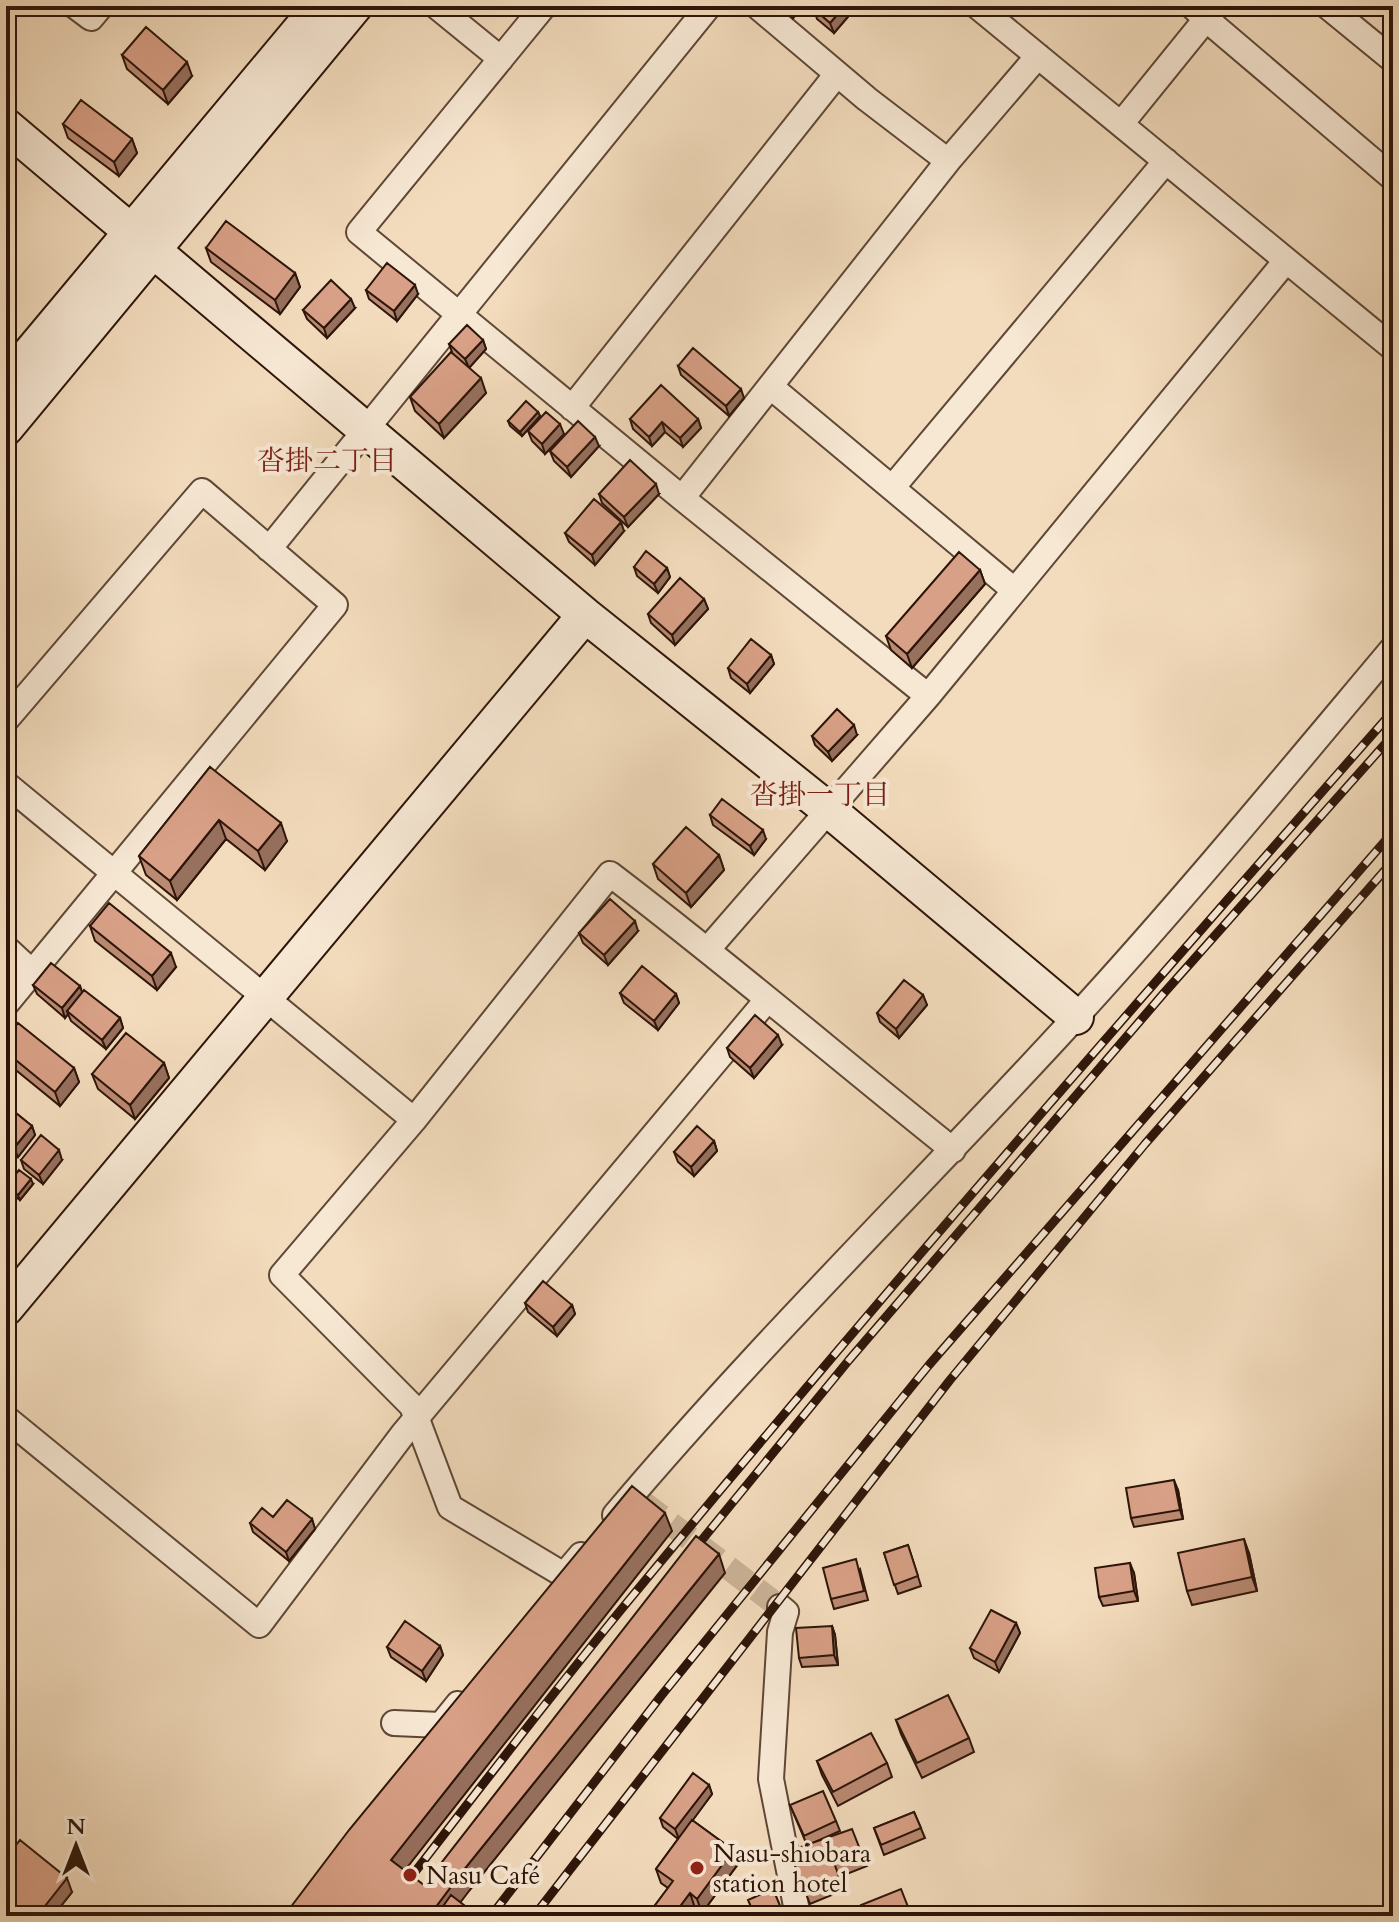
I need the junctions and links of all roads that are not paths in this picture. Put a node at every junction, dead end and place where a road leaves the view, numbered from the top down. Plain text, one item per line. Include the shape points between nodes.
1 (75, 6) edge
2 (101, 6) edge
3 (320, 6) edge
4 (355, 6) edge
5 (436, 6) edge
6 (544, 6) edge
7 (709, 6) edge
8 (757, 6) edge
9 (977, 6) edge
10 (1327, 6) edge
11 (1205, 10) edge
12 (1038, 56) junction
13 (501, 59) junction
14 (1393, 60) edge
15 (837, 74) junction
16 (1121, 124) junction
17 (6, 126) edge
18 (948, 161) junction
19 (1166, 161) junction
20 (1393, 178) edge
21 (143, 240) junction
22 (1285, 262) junction
23 (459, 316) junction
24 (1393, 348) edge
25 (6, 382) edge
26 (771, 387) junction
27 (572, 408) junction
28 (6, 428) edge
29 (366, 428) junction
30 (892, 488) junction
31 (682, 498) junction
32 (269, 549) junction
33 (1014, 590) junction
34 (585, 615) junction
35 (1393, 648) edge
36 (928, 696) junction
37 (6, 720) edge
38 (6, 784) edge
39 (830, 811) junction
40 (114, 873) junction
41 (6, 948) edge
42 (708, 949) junction
43 (32, 972) junction
44 (264, 997) junction
45 (767, 1000) junction
46 (6, 1004) edge
47 (1076, 1017) junction
48 (414, 1120) junction
49 (953, 1150) junction
50 (6, 1308) edge
51 (6, 1418) edge
52 (416, 1419) junction
53 (780, 1607) dead end
54 (473, 1686) edge
55 (394, 1723) dead end
56 (798, 1916) edge

1 - 2 street via 91,18
3 - 21 street
4 - 21 street
5 - 13 street
6 - 13 street
7 - 23 street
8 - 15 street
9 - 12 street
10 - 14 street
11 - 16 street
11 - 20 street
12 - 16 street
12 - 18 street
13 - 23 street via 359,232
15 - 18 street
15 - 27 street
16 - 19 street
17 - 21 street
18 - 26 street
19 - 22 street
19 - 30 street
21 - 25 street
21 - 28 street
21 - 29 street
22 - 24 street
22 - 33 street
23 - 27 street
23 - 29 street
26 - 30 street
26 - 31 street
27 - 31 street
29 - 32 street
29 - 34 street
30 - 33 street
31 - 36 street
32 - 37 street via 202,491
32 - 40 street via 335,605
33 - 36 street
34 - 39 street
34 - 44 street
35 - 47 street
36 - 39 street
38 - 40 street
39 - 42 street
39 - 47 street
40 - 43 street
40 - 44 street
41 - 43 street
42 - 45 street
42 - 48 street via 610,874
43 - 46 street
44 - 48 street
44 - 50 street
45 - 49 street
45 - 52 street
47 - 49 street
48 - 52 street via 282,1275 412,1406
49 - 52 street via 799,1309 559,1581 450,1507
51 - 52 street via 259,1625
53 - 56 street via 786,1612 780,1632 771,1779
54 - 55 street via 441,1725

